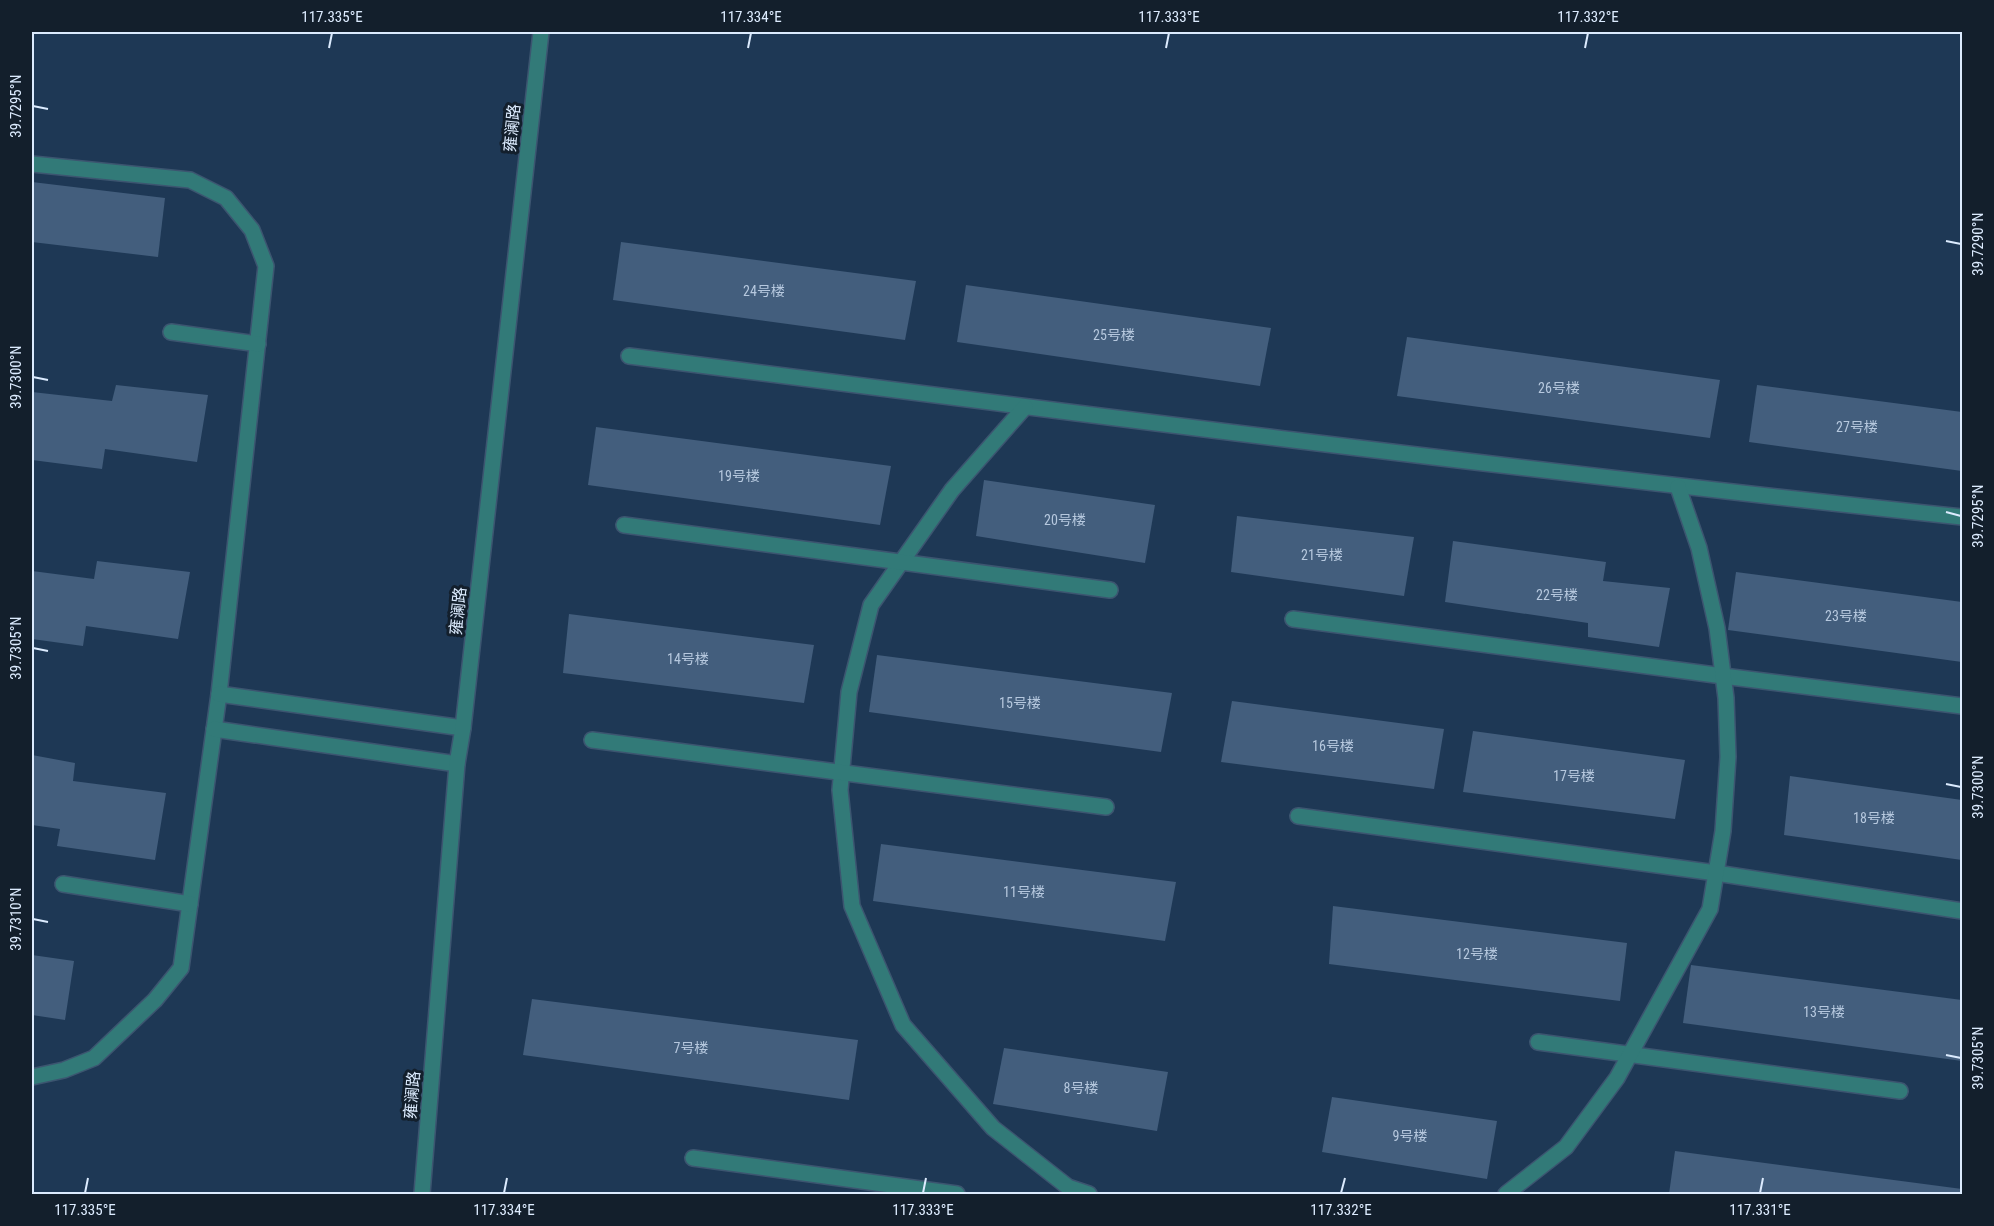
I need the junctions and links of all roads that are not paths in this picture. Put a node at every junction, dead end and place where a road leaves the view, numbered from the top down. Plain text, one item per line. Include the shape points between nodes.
1 (541, 32) edge
2 (32, 164) edge
3 (171, 332) dead end
4 (258, 344) junction
5 (629, 356) dead end
6 (1025, 407) junction
7 (1678, 487) junction
8 (1962, 517) edge
9 (624, 525) dead end
10 (902, 562) junction
11 (1110, 590) dead end
12 (1293, 619) dead end
13 (1723, 676) junction
14 (219, 694) junction
15 (1962, 705) edge
16 (463, 728) junction
17 (214, 729) junction
18 (592, 740) dead end
19 (457, 764) junction
20 (841, 773) junction
21 (1106, 807) dead end
22 (1298, 816) dead end
23 (1716, 873) junction
24 (63, 884) dead end
25 (190, 904) junction
26 (1962, 910) edge
27 (1538, 1042) dead end
28 (1630, 1054) junction
29 (32, 1077) edge
30 (1900, 1090) dead end
31 (693, 1158) dead end
32 (422, 1194) edge
33 (957, 1194) edge
34 (1089, 1194) edge
35 (1506, 1194) edge

1 - 16 street, 雍澜路
2 - 4 street via 190,180 226,198 252,231 266,266
3 - 4 street
4 - 14 street
5 - 6 street
6 - 7 street
6 - 10 street via 952,490
7 - 8 street
7 - 13 street via 1701,559 1717,627
9 - 10 street
10 - 11 street
10 - 20 street via 871,605 849,692
12 - 13 street
13 - 15 street
13 - 23 street via 1728,757
14 - 16 street
14 - 17 street
16 - 19 street, 雍澜路
17 - 19 street
17 - 25 street
18 - 20 street
19 - 32 street, 雍澜路
20 - 21 street
20 - 34 street via 852,906 903,1026 993,1128 1068,1187
22 - 23 street
23 - 26 street
23 - 28 street via 1710,909
24 - 25 street
25 - 29 street via 181,968 155,1000 94,1058
27 - 28 street
28 - 30 street
28 - 35 street via 1566,1147
31 - 33 street

